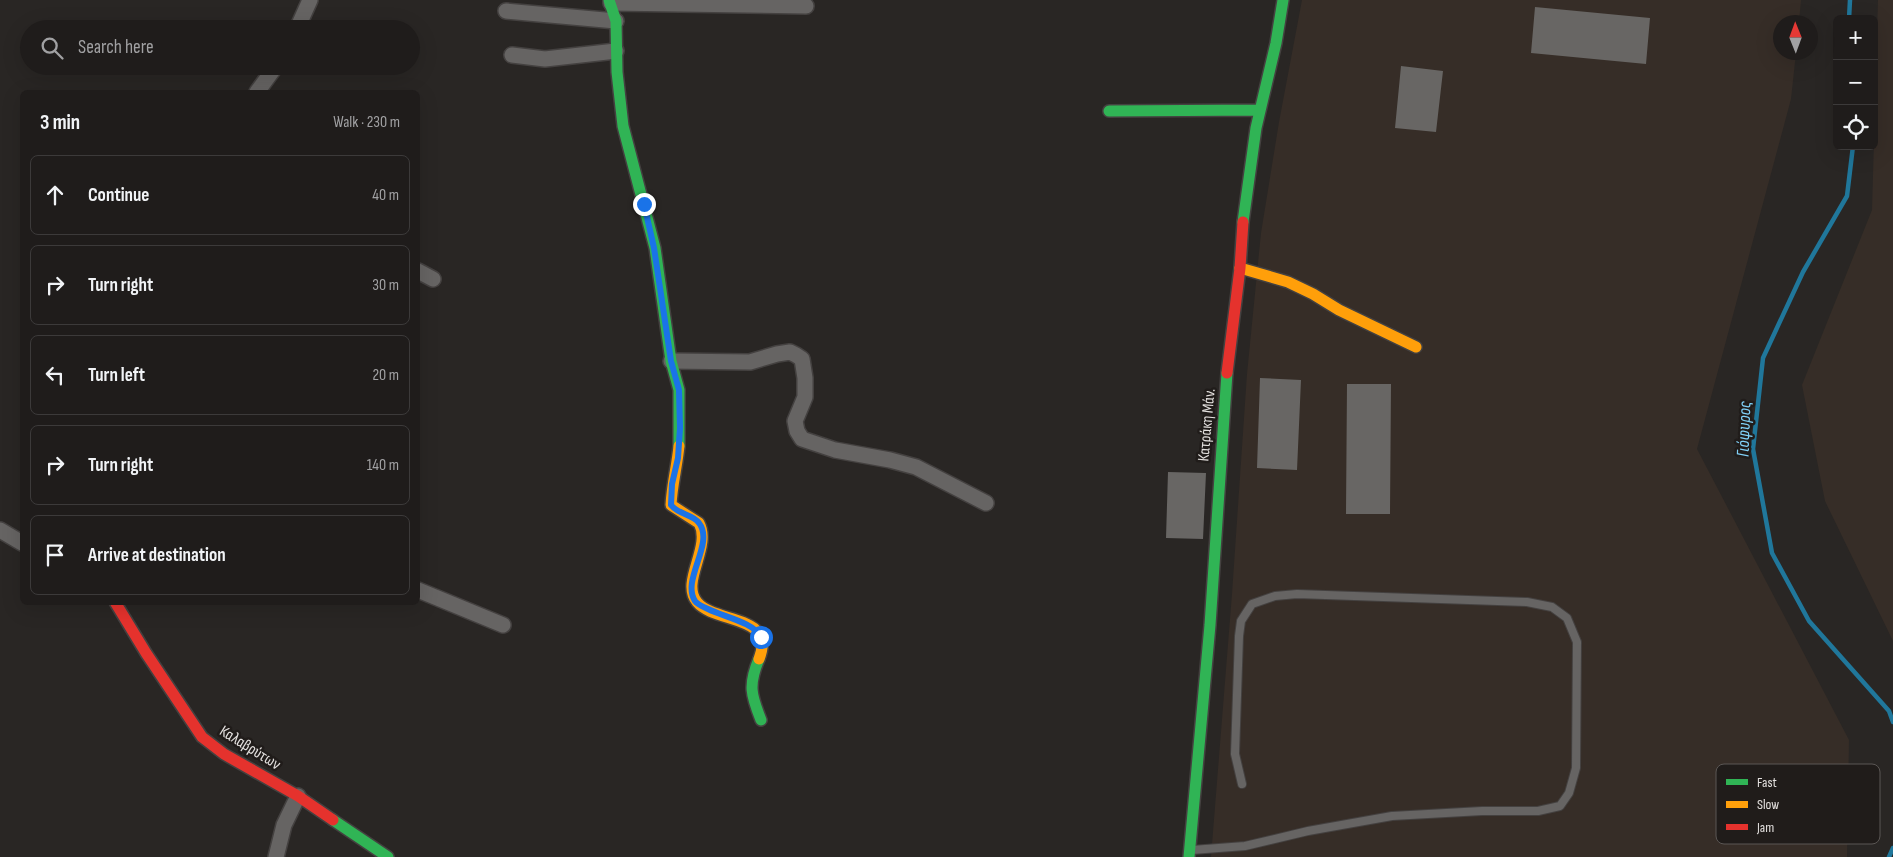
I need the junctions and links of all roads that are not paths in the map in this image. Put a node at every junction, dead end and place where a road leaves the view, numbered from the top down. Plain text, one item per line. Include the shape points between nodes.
1 (310, 0) edge
2 (1283, 0) edge
3 (610, 2) edge
4 (806, 6) dead end
5 (506, 11) dead end
6 (301, 20) edge
7 (616, 21) junction
8 (616, 51) junction
9 (512, 55) dead end
10 (269, 75) edge
11 (258, 90) edge
12 (1260, 110) junction
13 (1109, 111) dead end
14 (1240, 268) junction
15 (420, 273) edge
16 (433, 279) dead end
17 (1416, 347) dead end
18 (671, 361) junction
19 (986, 503) dead end
20 (0, 530) edge
21 (20, 542) edge
22 (420, 591) edge
23 (116, 605) edge
24 (503, 625) dead end
25 (761, 720) dead end
26 (1242, 784) dead end
27 (298, 796) junction
28 (1189, 854) edge
29 (276, 857) edge
30 (388, 857) edge

1 - 6 street
2 - 12 street, Κατράκη Μάν.
3 - 4 street
3 - 7 street
5 - 7 street
7 - 8 street
8 - 9 street via 545,59
8 - 18 street via 619,99 654,248
10 - 11 street
12 - 13 street
12 - 14 street, Κατράκη Μάν. via 1243,224
14 - 17 street via 1288,282
14 - 28 street, Κατράκη Μάν. via 1224,409 1210,624
15 - 16 street
18 - 19 street via 750,362 790,352 802,359 805,378 805,397 795,421 802,439 835,450 916,467
18 - 25 street via 679,390 680,428 671,505 676,511 698,521 703,543 692,594 699,604 754,627 761,637 763,644 750,686
20 - 21 street
22 - 24 street
23 - 27 street, Καλαβρύτων via 202,737 224,754
26 - 28 lane via 1235,754 1239,636 1241,621 1252,604 1275,596 1297,594 1527,602 1552,606 1567,618 1577,642 1576,768 1570,793 1560,806 1538,811 1392,816
27 - 29 street via 284,825
27 - 30 street, Καλαβρύτων

